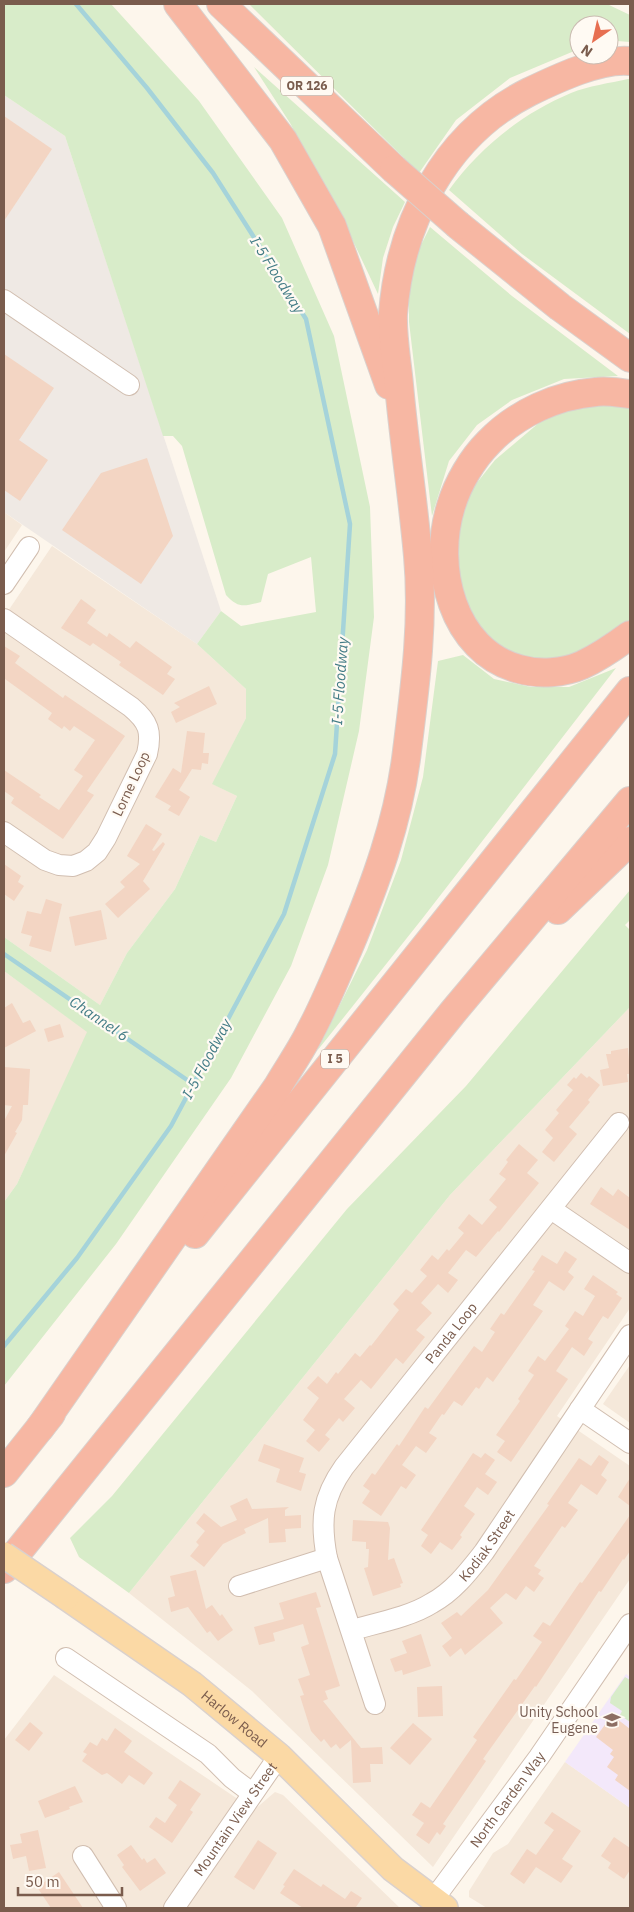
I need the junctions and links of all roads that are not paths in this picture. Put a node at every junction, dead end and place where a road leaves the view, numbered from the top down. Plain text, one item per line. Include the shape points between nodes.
1 (178, 4) edge
2 (221, 4) edge
3 (630, 61) edge
4 (4, 300) edge
5 (630, 358) edge
6 (129, 385) dead end
7 (630, 394) edge
8 (403, 424) junction
9 (29, 547) dead end
10 (4, 584) edge
11 (4, 619) edge
12 (630, 635) edge
13 (630, 690) edge
14 (630, 801) edge
15 (4, 832) edge
16 (630, 841) edge
17 (453, 1012) junction
18 (619, 1123) dead end
19 (551, 1209) junction
20 (630, 1263) edge
21 (630, 1335) edge
22 (580, 1409) junction
23 (40, 1428) junction
24 (630, 1443) edge
25 (4, 1473) edge
26 (4, 1554) edge
27 (326, 1558) junction
28 (4, 1569) edge
29 (239, 1586) dead end
30 (630, 1624) edge
31 (352, 1630) junction
32 (66, 1658) dead end
33 (376, 1704) dead end
34 (279, 1756) junction
35 (252, 1793) junction
36 (83, 1856) dead end
37 (439, 1904) edge
38 (116, 1908) edge
39 (174, 1908) edge

1 - 8 highway via 283,140 332,226
2 - 5 highway, OR 126, bridge via 394,169 458,225 560,308
3 - 8 highway via 578,71 510,102 459,147 424,196 399,274 393,317
4 - 6 street
7 - 12 highway via 598,391 552,401 528,412 489,442 461,481 450,507 445,555 446,583 455,612 468,635 497,661 533,673 557,671 581,666
8 - 23 highway via 418,558 418,657 402,782 393,828 372,893 311,1031 278,1086
9 - 10 street
11 - 15 street, Lorne Loop via 131,707 143,718 150,742 106,838 86,861 74,866 59,866
13 - 23 highway, I 5
14 - 17 highway
16 - 17 highway
17 - 28 highway
18 - 19 street, Panda Loop
19 - 20 street
19 - 27 street, Panda Loop via 336,1478 322,1517
21 - 22 street, Kodiak Street
22 - 24 street
22 - 31 street, Kodiak Street via 463,1578 420,1610
23 - 25 highway, I 5
26 - 34 main road, Harlow Road, bridge via 192,1684
27 - 29 street
27 - 31 street, Panda Loop
30 - 37 street, North Garden Way
31 - 33 street, Panda Loop
32 - 35 street via 208,1754
34 - 35 street, Mountain View Street
34 - 37 main road, Harlow Road via 393,1868
35 - 39 street, Mountain View Street
36 - 38 street

